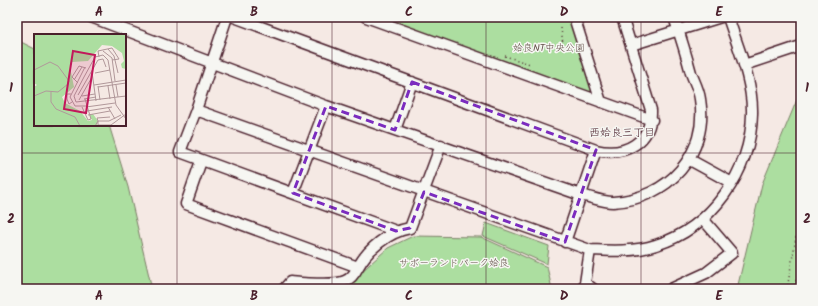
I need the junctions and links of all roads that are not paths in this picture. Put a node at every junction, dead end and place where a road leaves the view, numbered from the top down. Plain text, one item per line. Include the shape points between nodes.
1 (90, 17) edge
2 (227, 17) edge
3 (234, 17) edge
4 (366, 17) edge
5 (574, 17) edge
6 (622, 17) edge
7 (674, 17) edge
8 (721, 17) edge
9 (728, 17) edge
10 (679, 30) junction
11 (631, 45) junction
12 (801, 46) edge
13 (212, 62) junction
14 (744, 65) junction
15 (412, 82) junction
16 (602, 102) junction
17 (326, 106) junction
18 (196, 110) junction
19 (652, 120) junction
20 (395, 130) junction
21 (441, 145) junction
22 (596, 150) junction
23 (309, 151) junction
24 (690, 160) junction
25 (202, 161) junction
26 (732, 183) junction
27 (424, 192) junction
28 (293, 193) junction
29 (580, 194) junction
30 (703, 219) junction
31 (396, 231) junction
32 (565, 242) junction
33 (590, 250) junction
34 (358, 267) junction
35 (284, 289) edge
36 (593, 289) edge
37 (671, 289) edge

1 - 13 street
2 - 13 street
3 - 15 street
4 - 16 street
5 - 16 street
6 - 11 street
7 - 10 street
8 - 10 street
9 - 14 street
10 - 11 street
10 - 24 street via 700,98 701,128
11 - 19 street
12 - 14 street
13 - 17 street
13 - 18 street
14 - 26 street via 752,113 750,135 743,161
15 - 20 street
15 - 22 street
16 - 19 street
17 - 20 street
17 - 23 street
18 - 23 street
18 - 25 street via 180,152
19 - 22 street via 644,136 629,149 610,154
20 - 21 street
21 - 27 street
21 - 29 street
22 - 29 street
23 - 27 street
23 - 28 street
24 - 26 street
24 - 29 street via 673,178 655,191 635,199 612,202
25 - 28 street
25 - 34 street via 186,204
26 - 30 street
27 - 31 street via 410,228
27 - 32 street
28 - 31 street
29 - 32 street
30 - 33 street via 689,231 656,245 634,250
30 - 37 street via 732,253 706,273
31 - 34 street via 364,255
32 - 33 street
33 - 36 street via 585,283
34 - 35 street via 344,282 290,282

